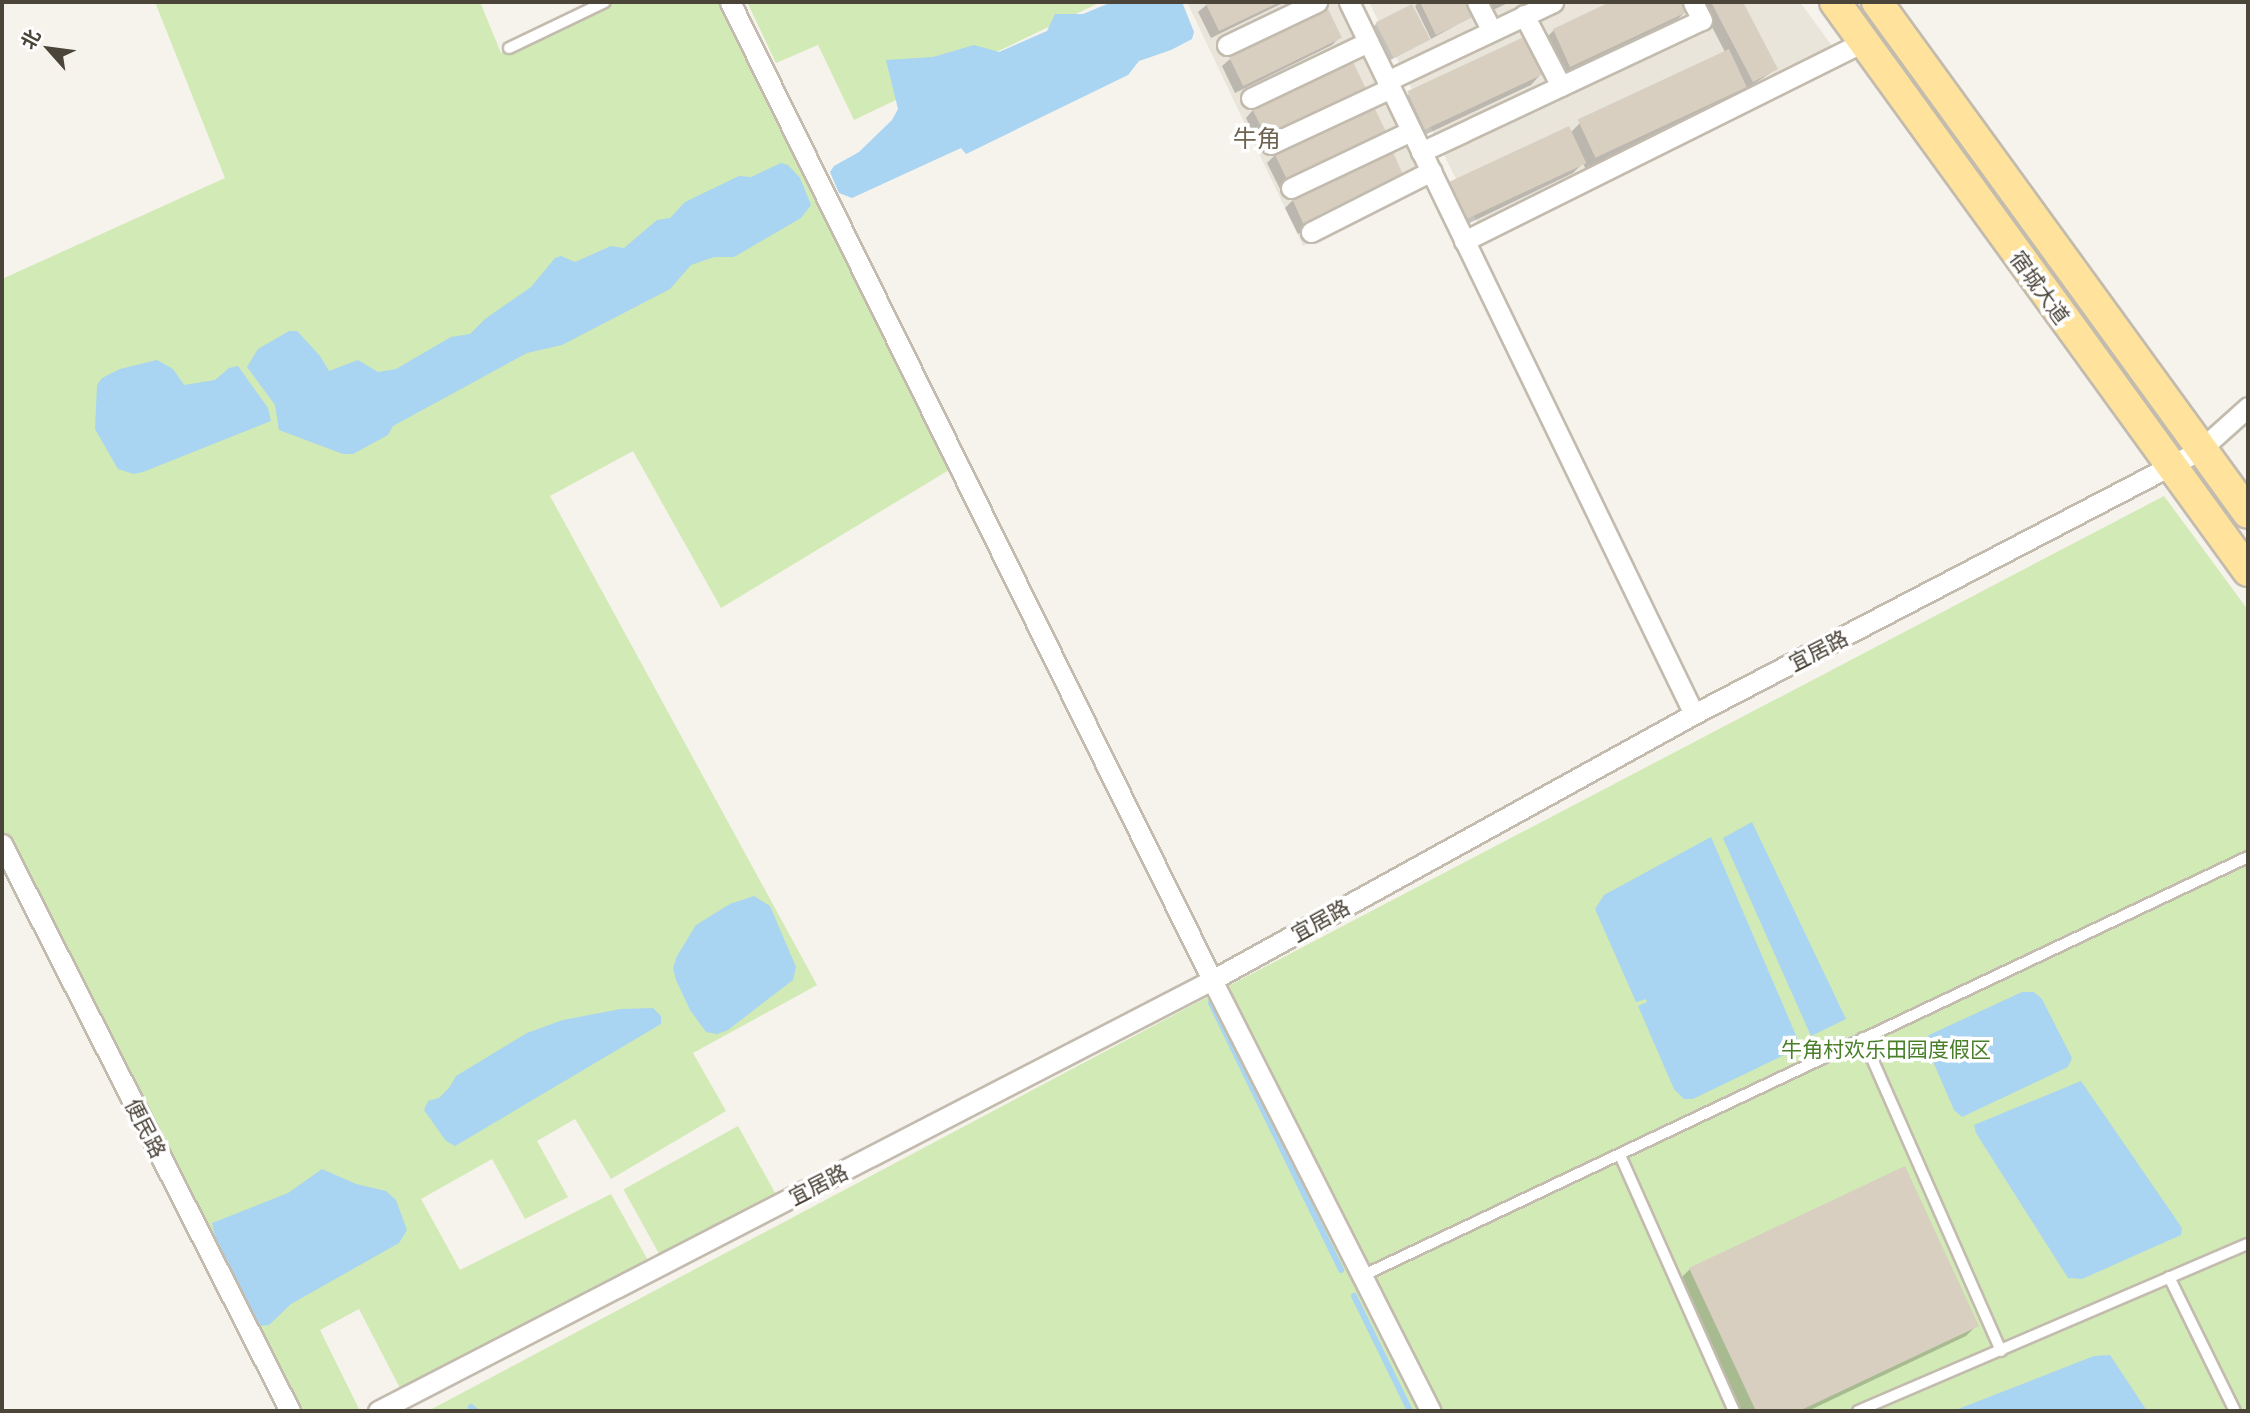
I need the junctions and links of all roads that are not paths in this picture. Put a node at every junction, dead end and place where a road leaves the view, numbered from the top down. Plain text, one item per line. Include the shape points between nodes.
1 (605, 2) edge
2 (730, 2) edge
3 (1317, 2) edge
4 (1477, 2) edge
5 (1553, 2) edge
6 (1693, 2) edge
7 (1835, 2) edge
8 (1878, 2) edge
9 (1352, 3) edge
10 (1524, 15) junction
11 (1491, 30) junction
12 (1368, 42) junction
13 (1864, 42) junction
14 (1227, 45) dead end
15 (509, 48) dead end
16 (1389, 84) junction
17 (1561, 86) junction
18 (1251, 98) dead end
19 (1411, 131) junction
20 (1271, 144) dead end
21 (1421, 152) junction
22 (1431, 171) junction
23 (1291, 188) dead end
24 (1311, 232) dead end
25 (1465, 241) junction
26 (2248, 407) edge
27 (2200, 450) junction
28 (2170, 467) junction
29 (2248, 513) edge
30 (2248, 571) edge
31 (1694, 714) junction
32 (2, 844) edge
33 (2248, 857) edge
34 (1212, 979) junction
35 (1863, 1038) junction
36 (1620, 1155) junction
37 (2248, 1244) edge
38 (1364, 1275) junction
39 (2169, 1278) junction
40 (2001, 1351) junction
41 (290, 1411) edge
42 (378, 1411) edge
43 (1431, 1411) edge
44 (1734, 1411) edge
45 (1858, 1411) edge
46 (2235, 1411) edge

1 - 15 lane
2 - 34 street
3 - 14 street
4 - 11 street
5 - 10 street
6 - 17 street via 1702,20
7 - 13 main road, 宿城大道
8 - 27 main road, 宿城大道
9 - 12 street
10 - 11 street
10 - 17 street
11 - 16 street
12 - 16 street
12 - 18 street
13 - 25 street
13 - 28 main road, 宿城大道
16 - 19 street
16 - 20 street
17 - 21 street
19 - 21 street
19 - 23 street
21 - 22 street
22 - 24 street
22 - 25 street
25 - 31 street
26 - 27 street, 宜居路
27 - 28 street, 宜居路
27 - 29 main road, 宿城大道
28 - 30 main road, 宿城大道
28 - 31 street, 宜居路
31 - 34 street, 宜居路
32 - 41 street, 便民路
33 - 35 lane
34 - 38 street
34 - 42 street, 宜居路
35 - 36 lane
35 - 40 lane
36 - 38 lane
36 - 44 lane
37 - 39 lane
38 - 43 street
39 - 40 lane
39 - 46 lane
40 - 45 lane

